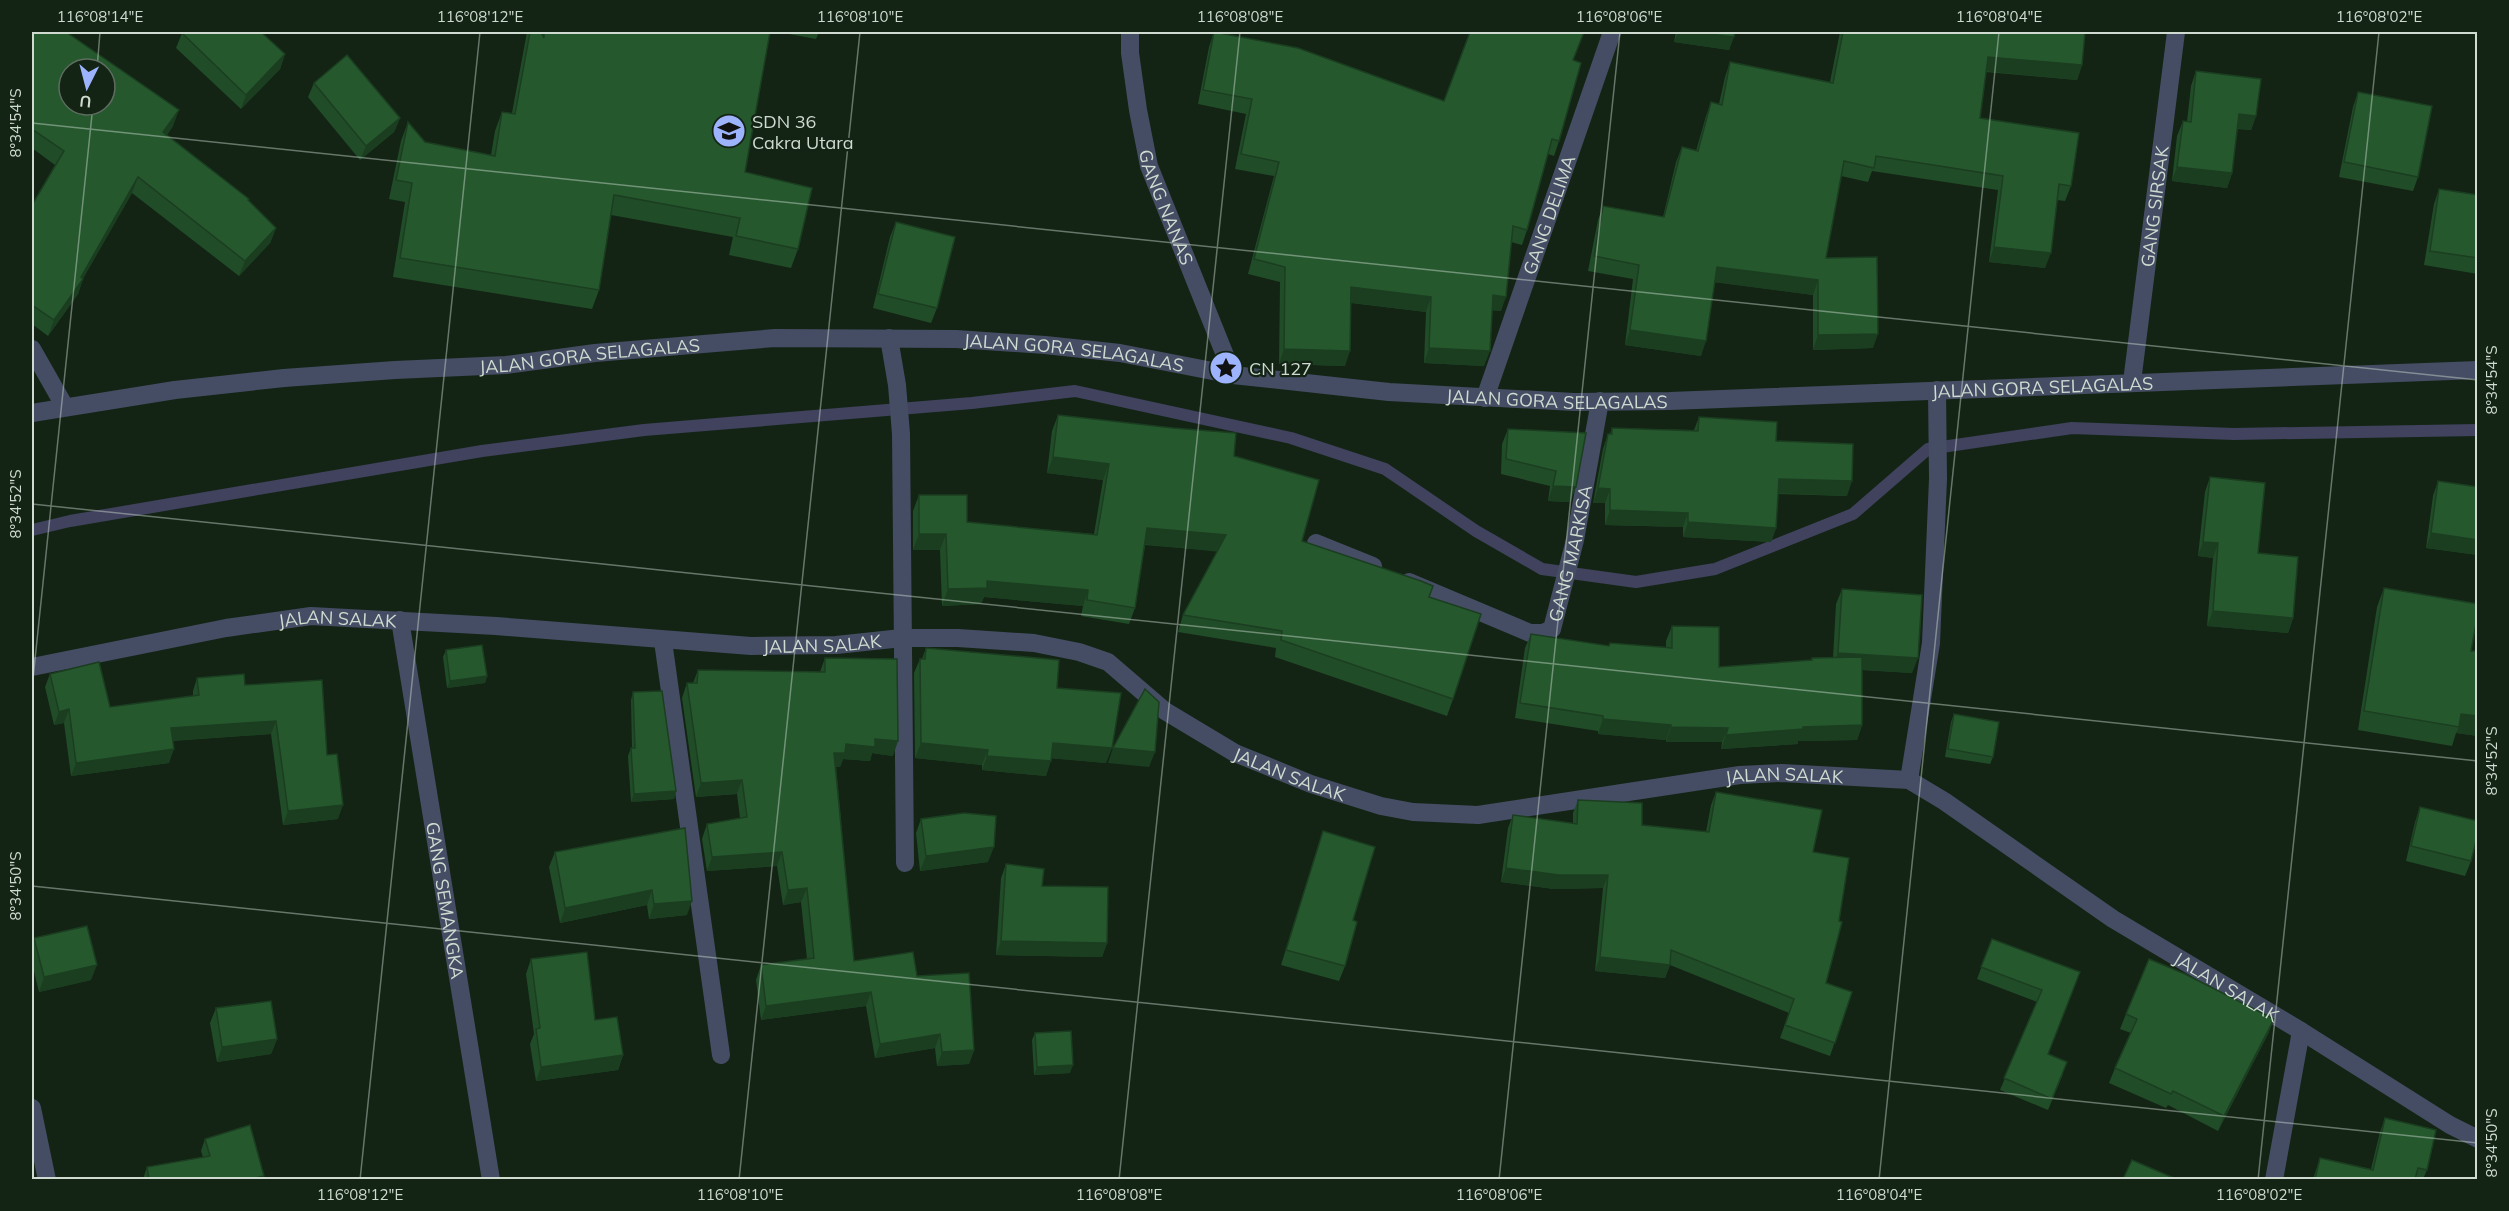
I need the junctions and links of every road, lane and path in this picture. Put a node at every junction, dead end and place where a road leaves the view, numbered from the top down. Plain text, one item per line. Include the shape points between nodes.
1 (1130, 32) edge
2 (1612, 32) edge
3 (2176, 32) edge
4 (890, 338) junction
5 (32, 349) edge
6 (2478, 370) edge
7 (1233, 375) junction
8 (2132, 382) junction
9 (1937, 390) junction
10 (1485, 398) junction
11 (1600, 401) junction
12 (65, 407) junction
13 (32, 413) edge
14 (1316, 543) edge
15 (400, 620) junction
16 (902, 638) junction
17 (663, 641) junction
18 (32, 667) edge
19 (1909, 780) junction
20 (905, 863) dead end
21 (2301, 1031) junction
22 (721, 1055) dead end
23 (32, 1108) edge
24 (2478, 1139) edge
25 (47, 1179) edge
26 (491, 1179) edge
27 (2274, 1179) edge

1 - 7 street, GANG NANAS via 1138,110 1149,166
2 - 10 street, GANG DELIMA
3 - 8 street, GANG SIRSAK
4 - 7 street, JALAN GORA SELAGALAS via 956,339 1120,353
4 - 12 street, JALAN GORA SELAGALAS via 775,338 684,344 506,365 284,378
4 - 16 street via 901,434
5 - 12 street
6 - 8 street, JALAN GORA SELAGALAS
7 - 10 street, JALAN GORA SELAGALAS
8 - 9 street, JALAN GORA SELAGALAS
9 - 11 street, JALAN GORA SELAGALAS
9 - 19 street via 1938,479 1931,643
10 - 11 street, JALAN GORA SELAGALAS
11 - 14 street, GANG MARKISA via 1575,540 1552,629 1530,633
12 - 13 street, JALAN GORA SELAGALAS
15 - 17 street, JALAN SALAK
15 - 18 street, JALAN SALAK via 311,616 226,628
15 - 26 street, GANG SEMANGKA
16 - 17 street, JALAN SALAK via 836,645
16 - 19 street, JALAN SALAK via 1034,643 1079,652 1108,662 1165,711 1235,753 1311,784 1413,812 1478,815 1740,775 1782,773
16 - 20 street
17 - 22 street
19 - 21 street, JALAN SALAK via 2114,919
21 - 24 street, JALAN SALAK
21 - 27 street
23 - 25 street

